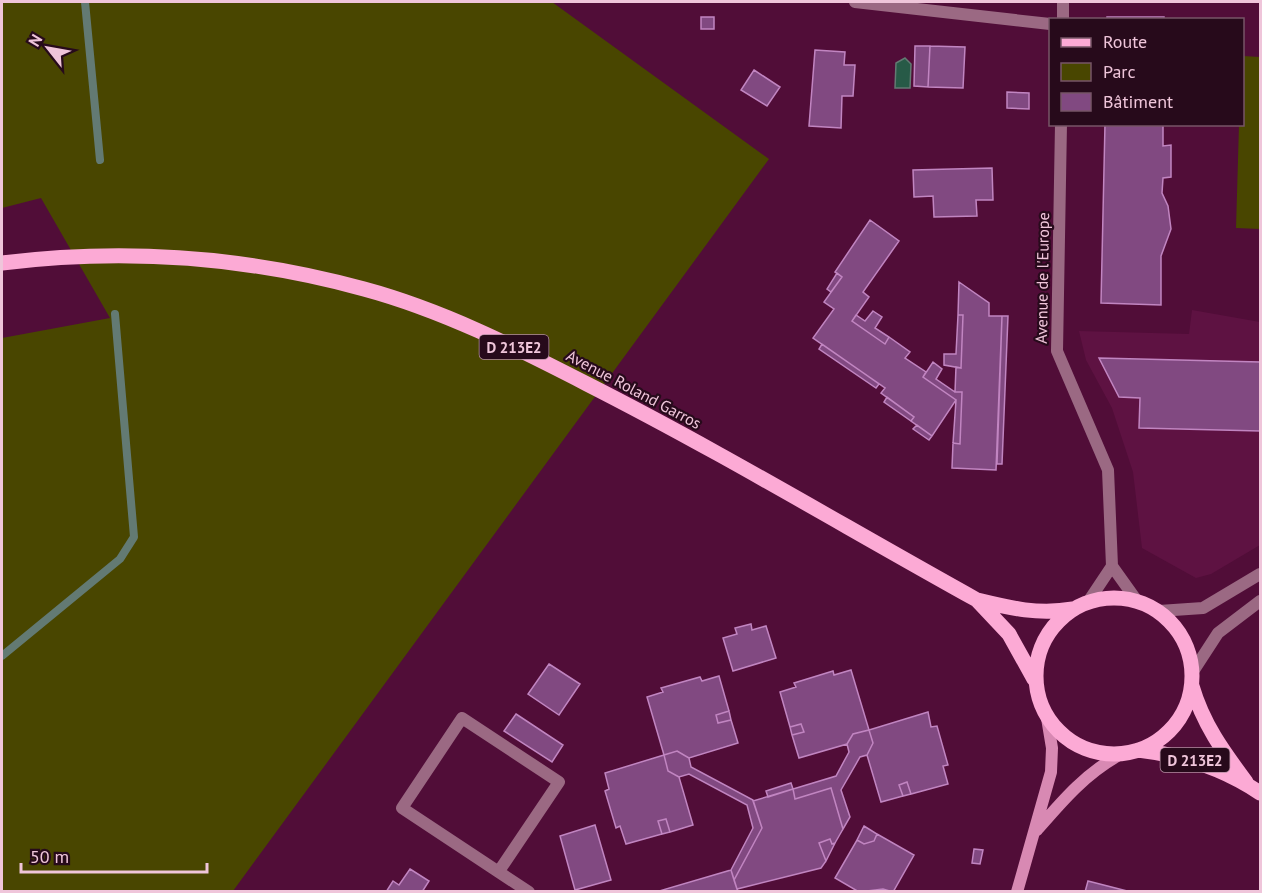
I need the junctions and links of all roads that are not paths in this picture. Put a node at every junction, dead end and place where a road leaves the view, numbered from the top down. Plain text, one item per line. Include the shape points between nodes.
1 (855, 2) edge
2 (1063, 2) edge
3 (1063, 18) edge
4 (1049, 24) edge
5 (1061, 126) edge
6 (2, 263) edge
7 (1112, 566) junction
8 (1260, 574) edge
9 (977, 600) junction
10 (1137, 601) junction
11 (1260, 601) edge
12 (1088, 602) junction
13 (1073, 609) junction
14 (1159, 612) junction
15 (1192, 679) junction
16 (1035, 682) junction
17 (1047, 718) junction
18 (1138, 750) junction
19 (1121, 754) junction
20 (1247, 784) junction
21 (1260, 793) edge
22 (1034, 833) junction
23 (499, 871) junction
24 (529, 891) edge
25 (1017, 891) edge

1 - 4 street
2 - 3 street
5 - 7 street, Avenue de l'Europe via 1057,351 1108,470
6 - 9 main road, Avenue Roland Garros / D 213E2 via 80,256 219,259 304,274 426,309 504,342 654,418
7 - 10 street
7 - 12 street
8 - 14 street via 1203,608
9 - 13 main road, Avenue Roland Garros / D 213E2 via 1022,611 1049,613
9 - 16 main road, Avenue Roland Garros / D 213E2 via 1009,634
10 - 12 main road via 1113,597
10 - 14 main road
11 - 15 street via 1218,633
12 - 13 main road
13 - 16 main road via 1056,622 1044,640
14 - 15 main road via 1188,649
15 - 18 main road via 1186,707 1174,725 1158,741
15 - 20 main road, D 213E2 via 1199,711
16 - 17 main road
17 - 19 main road via 1079,747
17 - 22 street via 1051,772
18 - 19 main road
18 - 20 main road, D 213E2 via 1194,760
19 - 22 street via 1076,785
20 - 21 main road, D 213E2
22 - 25 street
23 - 23 street via 559,782 462,717 402,808
23 - 24 street

